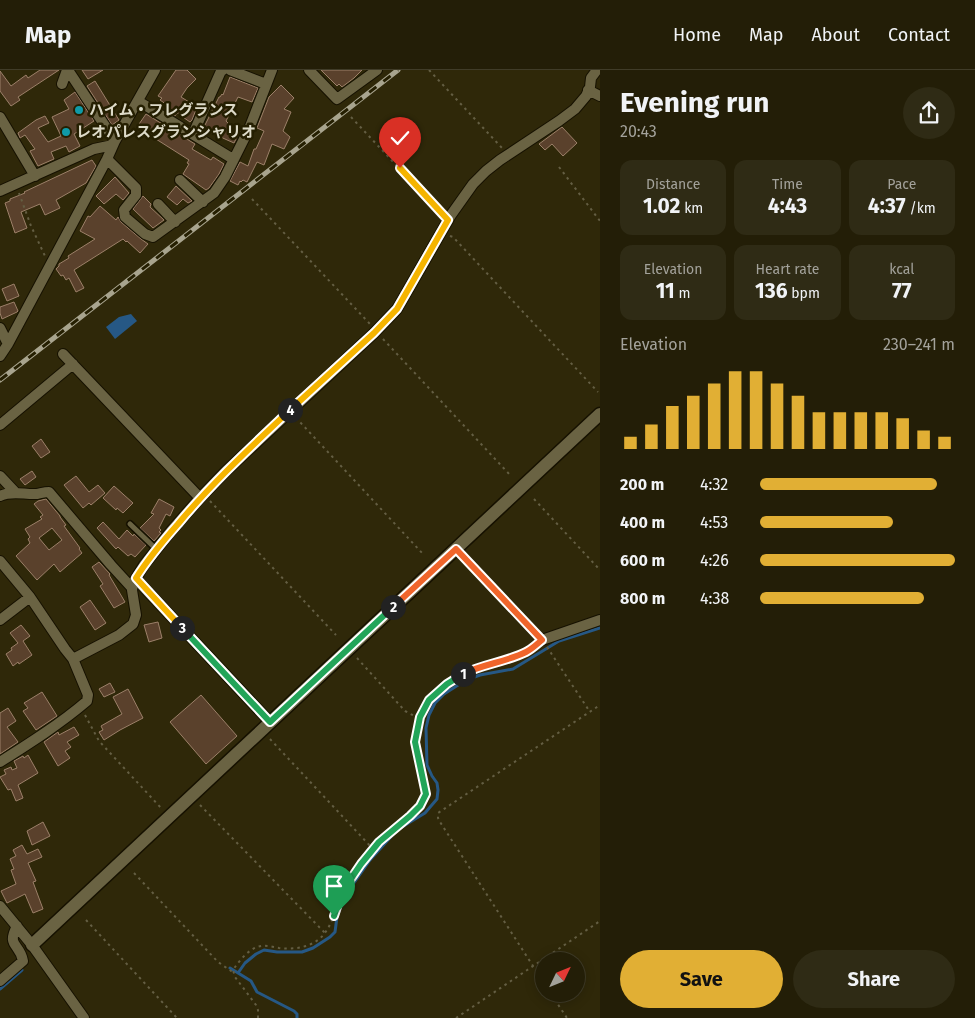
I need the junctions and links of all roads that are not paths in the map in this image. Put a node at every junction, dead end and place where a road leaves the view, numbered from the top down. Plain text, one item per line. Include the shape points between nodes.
1 (68, 70) edge
2 (155, 70) edge
3 (223, 70) edge
4 (230, 70) edge
5 (272, 70) edge
6 (309, 70) edge
7 (377, 70) edge
8 (597, 70) edge
9 (62, 84) dead end
10 (266, 84) junction
11 (588, 90) junction
12 (600, 96) edge
13 (138, 101) junction
14 (0, 117) edge
15 (4, 134) edge
16 (193, 134) junction
17 (114, 143) junction
18 (107, 159) junction
19 (233, 159) junction
20 (35, 176) junction
21 (180, 180) dead end
22 (0, 191) edge
23 (202, 202) junction
24 (158, 204) dead end
25 (175, 222) junction
26 (0, 328) edge
27 (8, 344) junction
28 (63, 354) dead end
29 (0, 356) edge
30 (73, 364) junction
31 (600, 414) edge
32 (0, 425) edge
33 (0, 476) edge
34 (16, 493) junction
35 (0, 496) edge
36 (202, 496) junction
37 (130, 524) dead end
38 (157, 549) junction
39 (0, 561) edge
40 (134, 583) junction
41 (30, 597) junction
42 (0, 620) edge
43 (600, 620) edge
44 (542, 640) road end
45 (73, 659) junction
46 (270, 722) junction
47 (0, 762) edge
48 (0, 906) edge
49 (17, 926) junction
50 (32, 945) junction
51 (0, 981) edge
52 (84, 1018) edge

1 - 9 street
1 - 17 street
2 - 13 street
3 - 16 street
4 - 10 street
5 - 10 street
6 - 7 street via 337,99
8 - 11 street
10 - 19 street via 249,129
11 - 12 street
11 - 36 street via 575,109 486,171 473,184 440,233 397,309
13 - 16 street
13 - 17 street
14 - 15 street
15 - 20 street
16 - 19 street
17 - 18 street
17 - 20 street
18 - 25 street via 136,188 136,195 124,210 125,216 153,237
18 - 27 street
19 - 23 street via 214,193
20 - 22 street
21 - 23 street
23 - 25 street
24 - 25 street
26 - 27 street
27 - 29 street
28 - 30 street
30 - 32 street
30 - 36 street
31 - 46 street
33 - 34 street
34 - 35 street
34 - 40 street via 52,494 100,552
36 - 38 street
37 - 38 lane
38 - 40 street
39 - 41 street
40 - 45 street via 136,615 133,624
40 - 46 street
41 - 42 street
41 - 45 street
43 - 44 street
45 - 47 street via 88,695 87,701
46 - 50 street
48 - 49 street
49 - 50 street
49 - 51 street via 12,940 23,961
50 - 52 street

